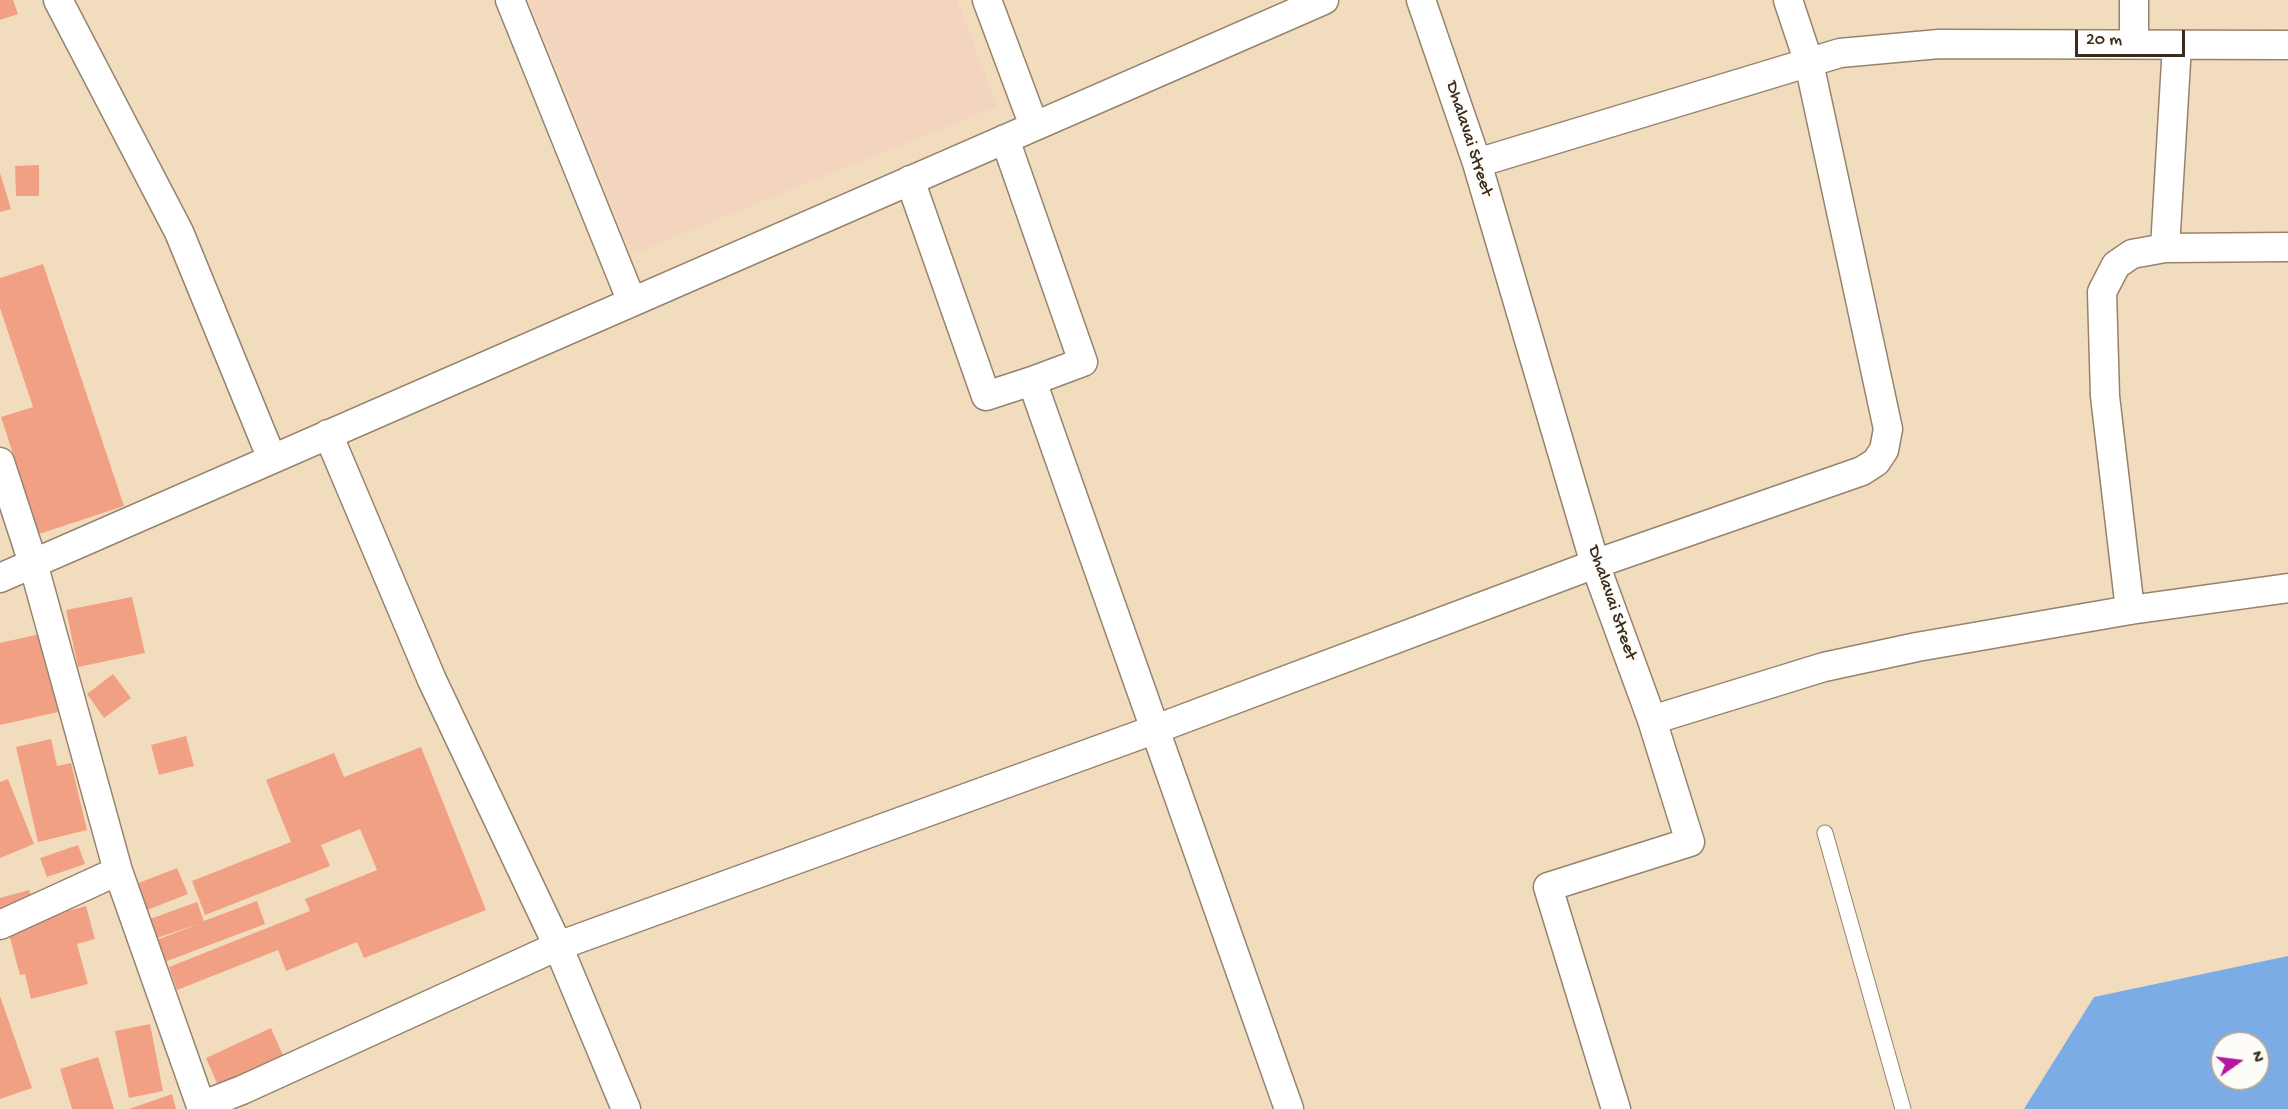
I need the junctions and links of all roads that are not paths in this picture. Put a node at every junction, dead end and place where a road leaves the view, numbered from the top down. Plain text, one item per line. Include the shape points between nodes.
1 (58, 0) edge
2 (510, 0) edge
3 (987, 0) edge
4 (1324, 0) edge
5 (1421, 0) edge
6 (1788, 0) edge
7 (2134, 0) edge
8 (2134, 44) junction
9 (2177, 45) junction
10 (2288, 45) edge
11 (1809, 63) junction
12 (1034, 126) junction
13 (1005, 139) junction
14 (1477, 163) junction
15 (910, 180) junction
16 (2288, 247) edge
17 (2165, 248) junction
18 (632, 302) junction
19 (1032, 381) junction
20 (328, 434) junction
21 (272, 459) junction
22 (0, 462) edge
23 (33, 563) junction
24 (1595, 564) junction
25 (0, 578) edge
26 (2288, 588) edge
27 (2130, 610) junction
28 (1652, 720) junction
29 (1155, 729) junction
30 (1825, 833) dead end
31 (118, 870) junction
32 (0, 925) edge
33 (558, 946) junction
34 (246, 1099) edge
35 (626, 1109) edge
36 (1289, 1109) edge
37 (1616, 1109) edge
38 (1903, 1109) edge

1 - 21 street via 179,232
2 - 18 street
3 - 12 street
4 - 12 street
5 - 14 street, Dhalavai Street
6 - 11 street
7 - 8 street
8 - 9 street
8 - 11 street via 1939,44 1840,54
9 - 10 street
9 - 17 street
11 - 14 street
11 - 24 street via 1888,429 1884,450 1862,471
12 - 13 street
13 - 15 street
13 - 19 street via 1083,362
14 - 24 street, Dhalavai Street
15 - 18 street
15 - 19 street via 986,396
16 - 17 street
17 - 27 street via 2132,254 2116,265 2102,292 2105,396
18 - 20 street
19 - 29 street
20 - 21 street
20 - 33 street via 432,680
21 - 23 street
22 - 23 street
23 - 25 street
23 - 31 street
24 - 28 street, Dhalavai Street
24 - 29 street
26 - 27 street
27 - 28 street via 1824,667
28 - 37 street, Dhalavai Street via 1690,842 1548,887
29 - 33 street
29 - 36 street
30 - 38 lane
31 - 32 street
31 - 34 street via 201,1106
33 - 34 street
33 - 35 street

